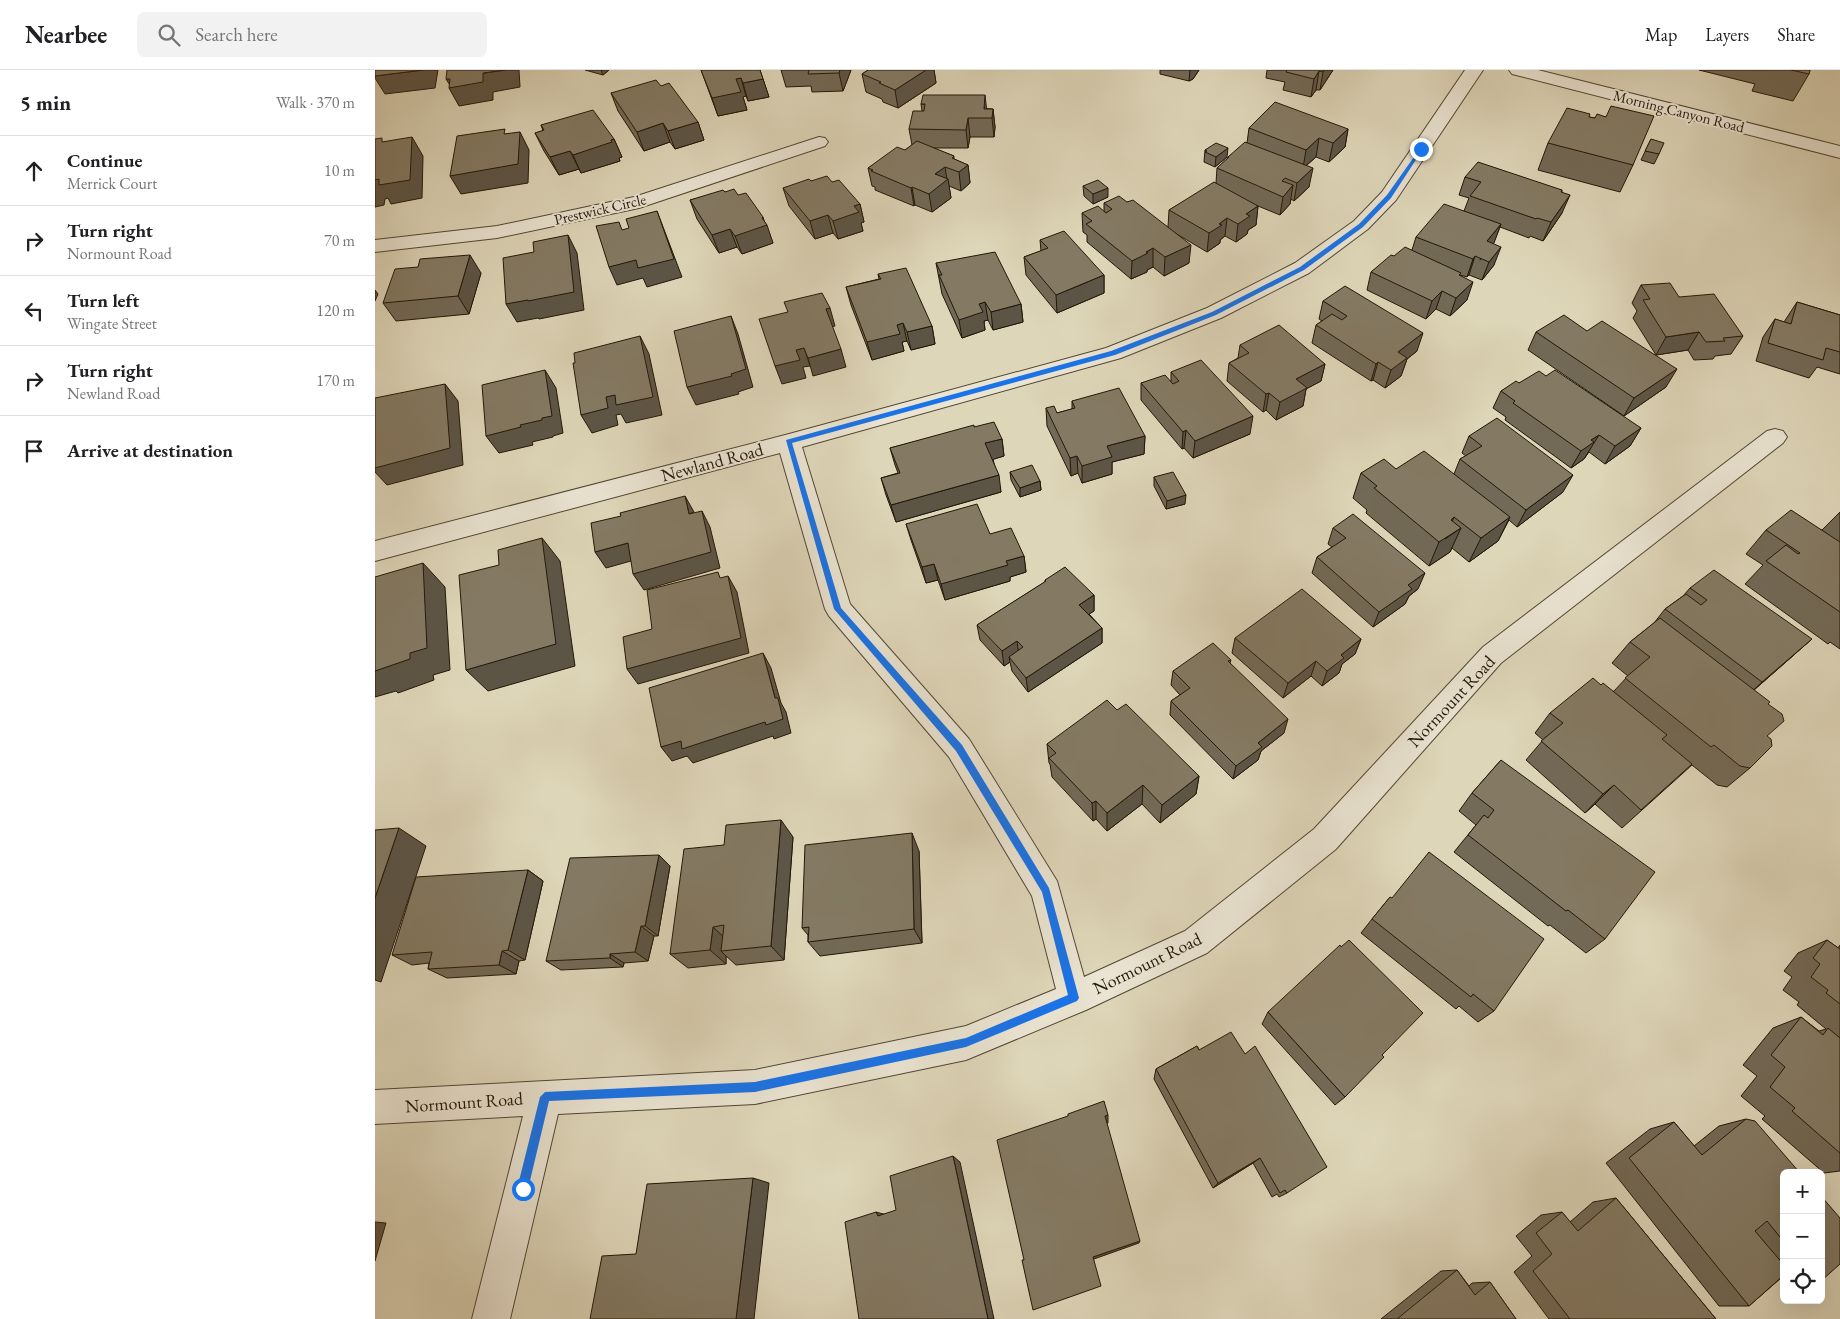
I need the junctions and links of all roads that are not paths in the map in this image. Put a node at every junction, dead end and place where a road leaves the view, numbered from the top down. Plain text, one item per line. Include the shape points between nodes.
1 (1474, 70) edge
2 (1518, 70) edge
3 (819, 142) dead end
4 (1840, 152) edge
5 (375, 246) edge
6 (1775, 437) dead end
7 (789, 442) junction
8 (375, 551) edge
9 (1074, 998) junction
10 (545, 1097) junction
11 (375, 1107) edge
12 (491, 1319) edge

1 - 7 street, Newland Road via 1389,196 1361,225 1302,268 1214,313 1113,353
2 - 4 street, Morning Canyon Road
3 - 5 street, Prestwick Circle via 639,202 497,232
6 - 9 street, Normount Road via 1492,655 1325,839 1196,942
7 - 8 street, Newland Road
7 - 9 street via 838,609 959,748 975,773 1046,891
9 - 10 street, Normount Road via 966,1042 755,1087
10 - 11 street, Normount Road
10 - 12 street

